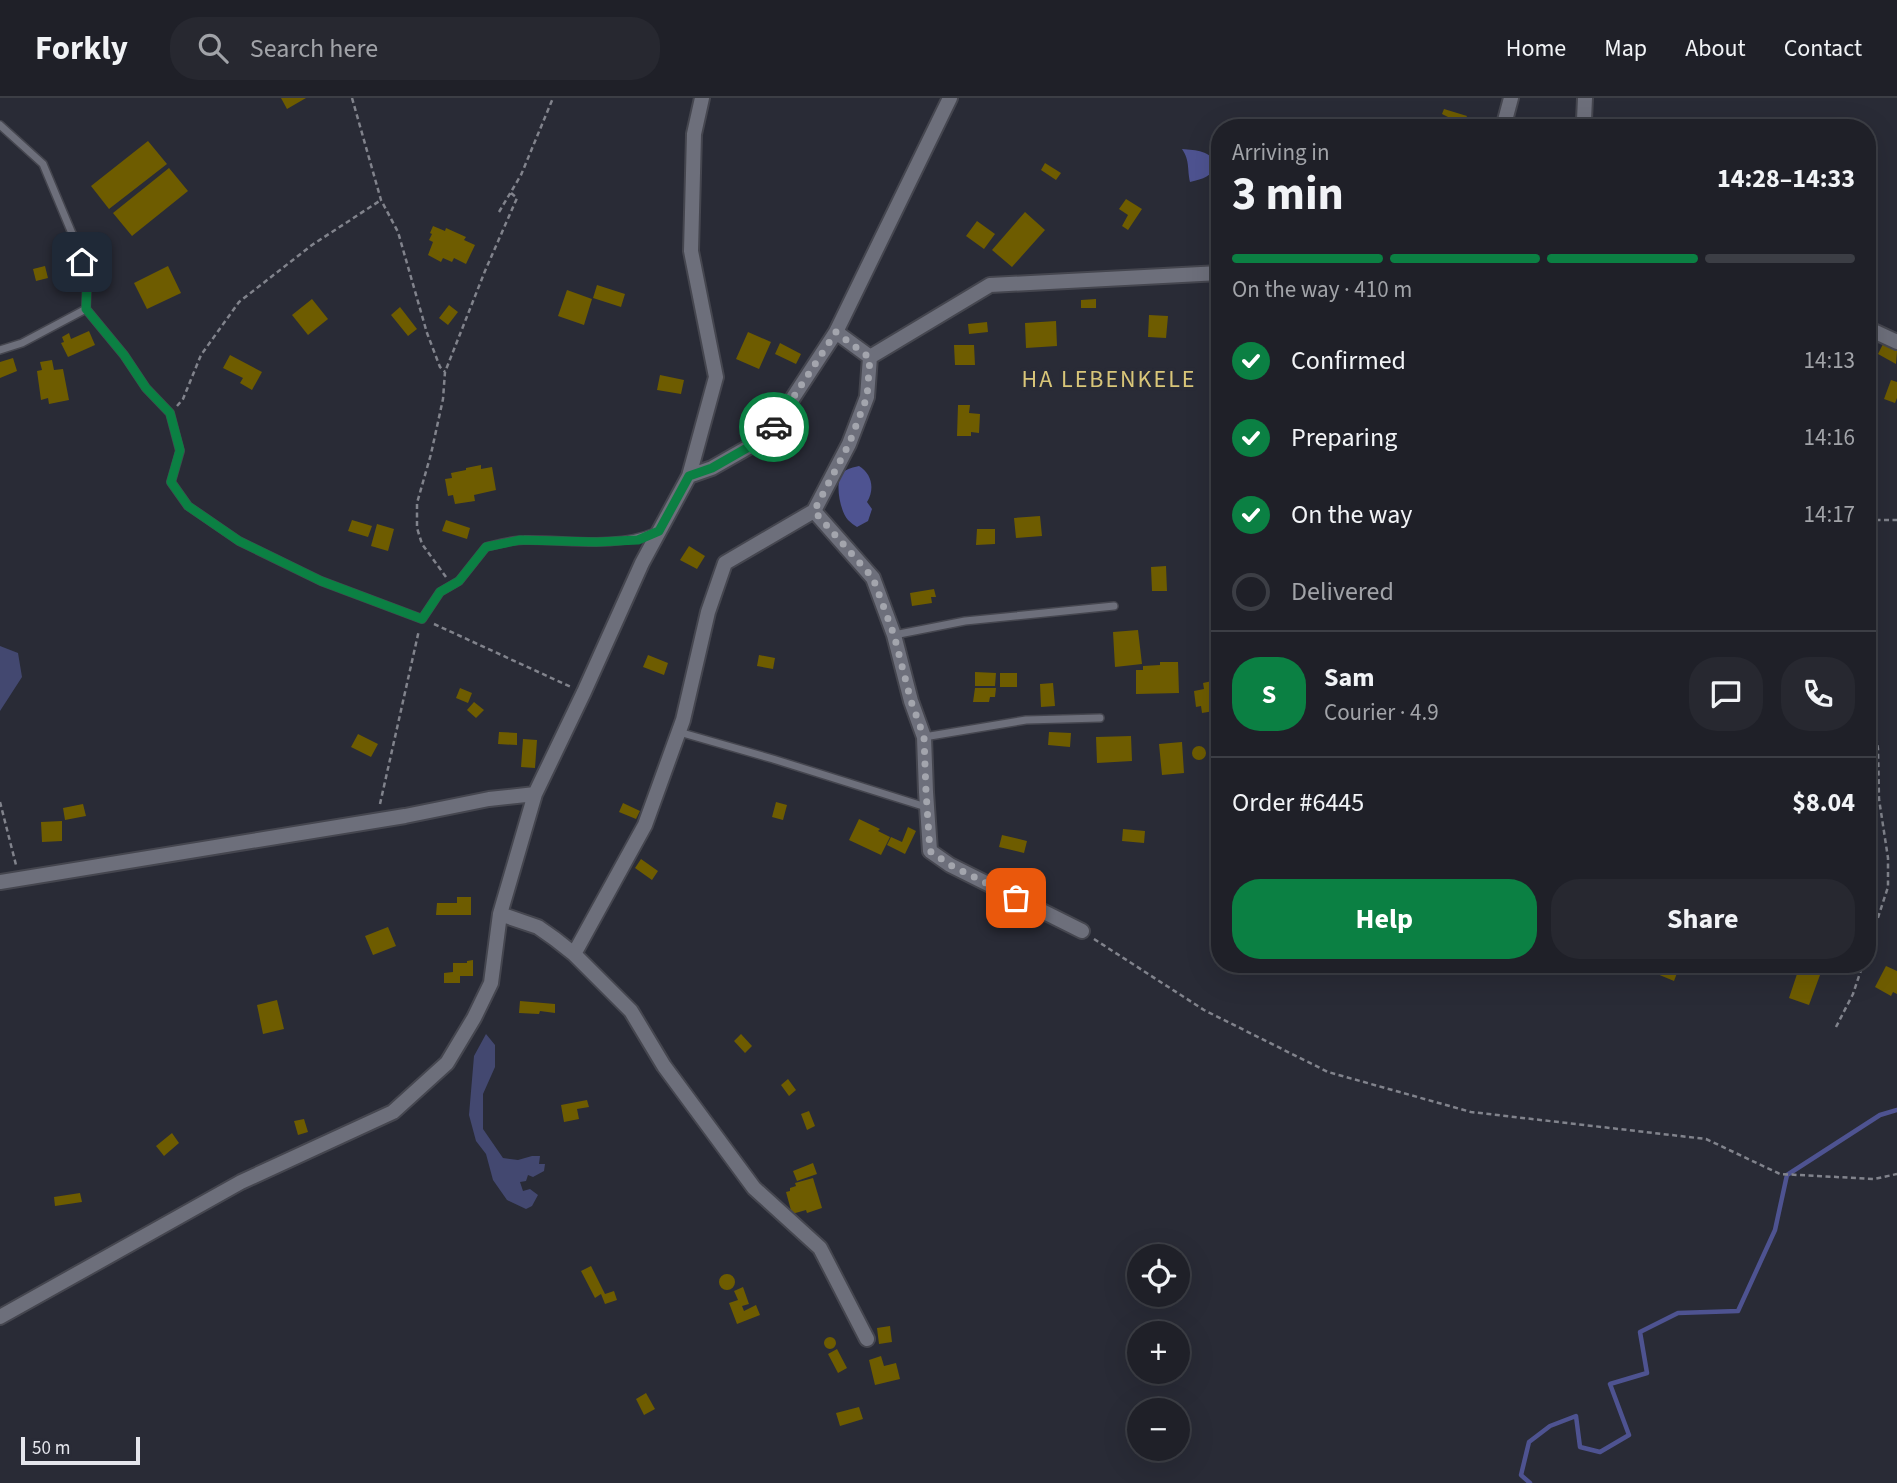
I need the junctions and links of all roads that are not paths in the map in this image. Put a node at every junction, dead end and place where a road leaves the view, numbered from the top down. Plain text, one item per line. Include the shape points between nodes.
1 (702, 98) edge
2 (950, 98) edge
3 (1511, 98) edge
4 (1585, 98) edge
5 (1505, 119) edge
6 (1584, 119) edge
7 (0, 125) edge
8 (1211, 273) edge
9 (86, 309) junction
10 (836, 332) junction
11 (1876, 332) edge
12 (1897, 342) edge
13 (0, 350) edge
14 (870, 358) junction
15 (689, 476) junction
16 (814, 511) junction
17 (659, 531) junction
18 (1114, 606) dead end
19 (894, 635) junction
20 (1100, 718) dead end
21 (679, 732) junction
22 (924, 737) junction
23 (535, 794) junction
24 (927, 807) junction
25 (0, 882) edge
26 (500, 914) junction
27 (1082, 931) road end
28 (575, 954) junction
29 (0, 1317) edge
30 (867, 1339) dead end

1 - 15 street via 694,134 691,251 716,377
2 - 10 street
3 - 5 street
4 - 6 street
7 - 9 lane via 43,164 76,243 87,282
8 - 14 street via 990,285
9 - 13 lane
9 - 17 lane via 170,413 180,450 171,482 188,506 239,541 321,581 422,619 440,592 459,581 486,547 520,540 638,540
10 - 14 street
10 - 15 street via 768,436
11 - 12 street
14 - 16 street via 867,397
15 - 17 street
16 - 19 street via 873,578
16 - 21 street via 725,563 708,612
17 - 23 street
18 - 19 lane via 965,621
19 - 22 street
20 - 22 lane via 1026,720
21 - 24 lane
21 - 28 street via 645,825
22 - 24 street
23 - 25 street
23 - 26 street
24 - 27 street via 930,851
26 - 28 street via 538,927
26 - 29 street via 491,983 474,1018 447,1063 393,1112 241,1182
28 - 30 street via 631,1011 664,1066 754,1188 820,1248

